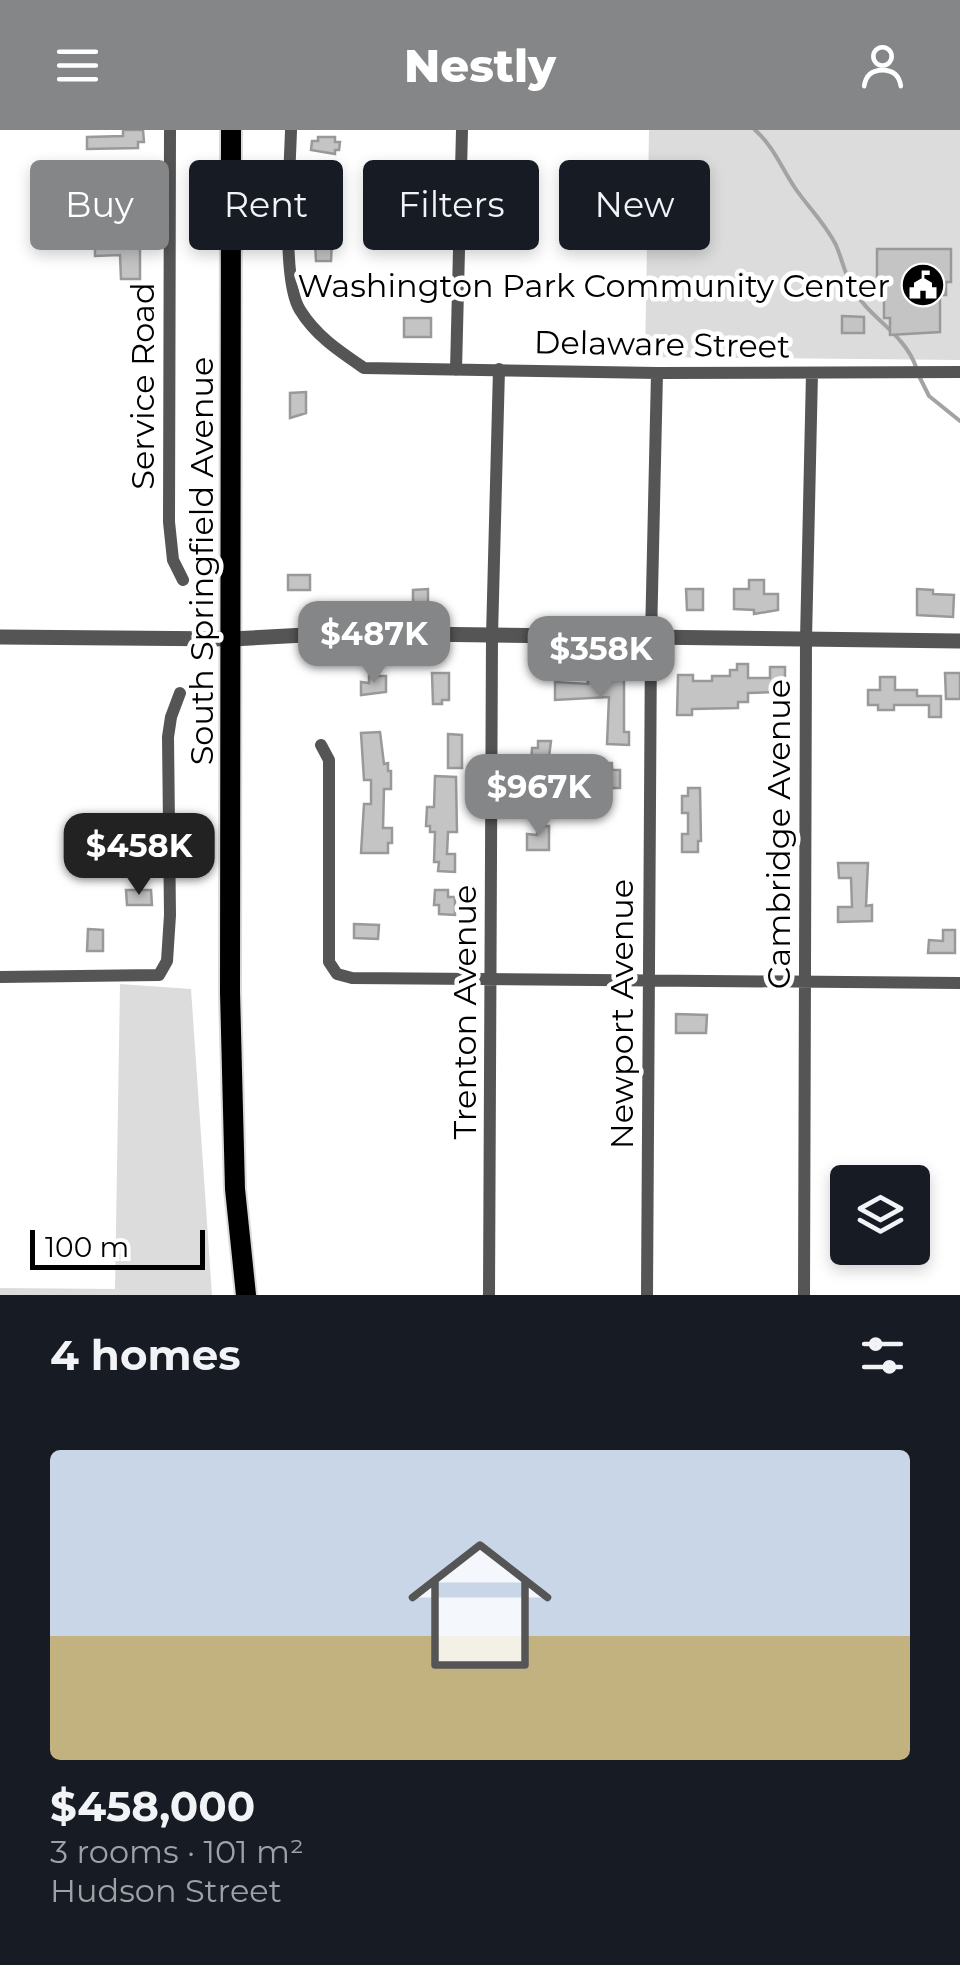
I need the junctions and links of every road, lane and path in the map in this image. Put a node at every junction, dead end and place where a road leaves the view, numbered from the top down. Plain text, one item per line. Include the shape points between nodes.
1 (170, 130) edge
2 (232, 130) edge
3 (291, 130) edge
4 (462, 130) edge
5 (456, 370) junction
6 (500, 370) junction
7 (812, 372) junction
8 (960, 372) edge
9 (657, 373) junction
10 (184, 580) dead end
11 (492, 636) junction
12 (0, 637) edge
13 (650, 638) junction
14 (232, 639) junction
15 (806, 639) junction
16 (960, 641) edge
17 (180, 693) dead end
18 (321, 746) dead end
19 (0, 977) edge
20 (492, 980) junction
21 (650, 981) junction
22 (806, 982) junction
23 (960, 983) edge
24 (246, 1295) edge
25 (489, 1295) edge
26 (646, 1295) edge
27 (804, 1295) edge

1 - 10 street, Service Road via 169,522 173,560
2 - 14 main road, South Springfield Avenue
3 - 5 street, Delaware Street via 290,264 298,307 326,343 364,368
4 - 5 street
5 - 6 street, Delaware Street
6 - 9 street, Delaware Street
6 - 11 street, Trenton Avenue
7 - 8 street, Delaware Street
7 - 9 street, Delaware Street
7 - 15 street, Cambridge Avenue
9 - 13 street, Newport Avenue
11 - 13 street
11 - 14 street
11 - 20 street, Trenton Avenue
12 - 14 street
13 - 15 street
13 - 21 street, Newport Avenue
14 - 24 main road, South Springfield Avenue via 234,1190
15 - 16 street
15 - 22 street, Cambridge Avenue
17 - 19 street via 168,737 170,915 160,975
18 - 20 street via 329,760 330,962 337,974
20 - 21 street
20 - 25 street, Trenton Avenue
21 - 22 street
21 - 26 street, Newport Avenue
22 - 23 street
22 - 27 street, Cambridge Avenue

